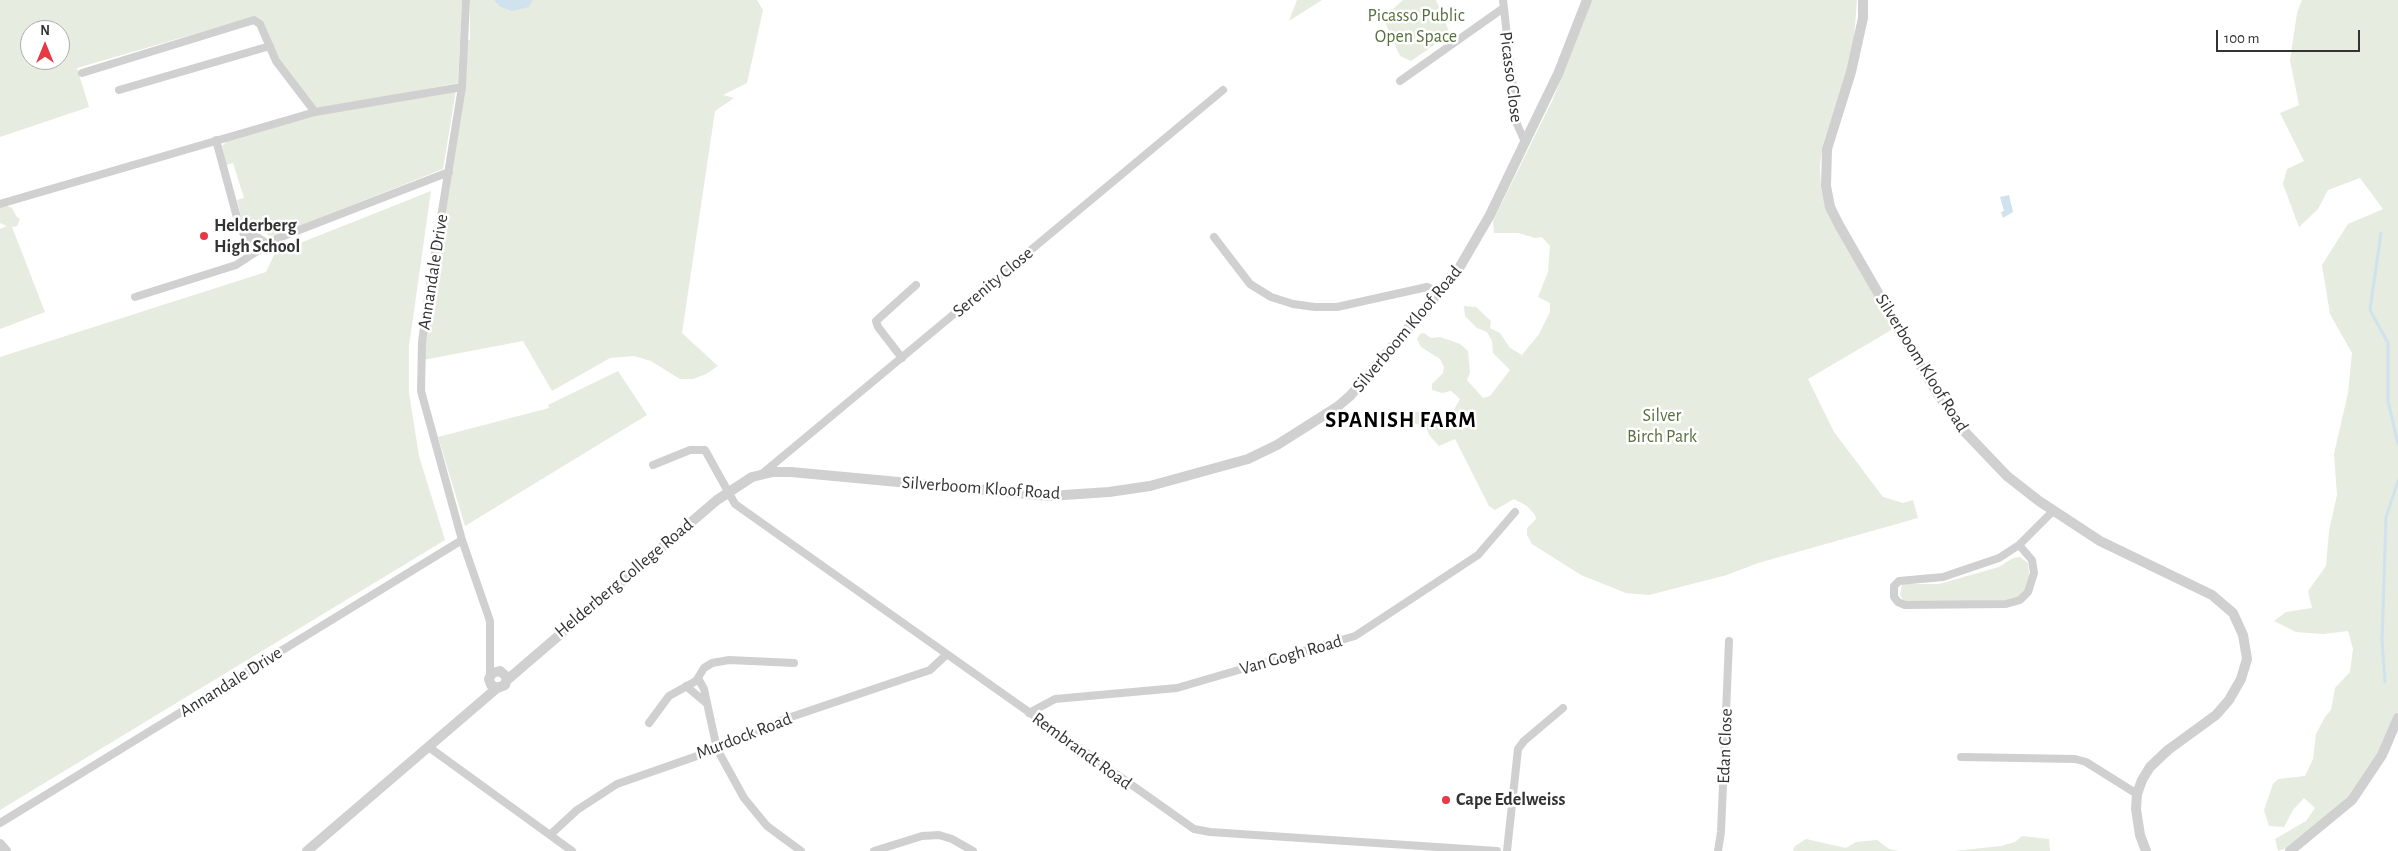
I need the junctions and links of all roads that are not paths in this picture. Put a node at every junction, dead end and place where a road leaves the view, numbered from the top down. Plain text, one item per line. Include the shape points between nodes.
1 (466, 0) edge
2 (1503, 0) edge
3 (1587, 0) edge
4 (1863, 0) edge
5 (1502, 9) junction
6 (270, 46) junction
7 (82, 73) dead end
8 (1400, 81) dead end
9 (462, 87) junction
10 (119, 90) dead end
11 (1223, 90) dead end
12 (315, 112) junction
13 (216, 140) junction
14 (1526, 142) junction
15 (449, 172) junction
16 (0, 204) edge
17 (246, 234) junction
18 (1214, 237) dead end
19 (268, 244) junction
20 (254, 254) junction
21 (916, 285) dead end
22 (1440, 293) junction
23 (135, 297) dead end
24 (902, 358) junction
25 (653, 465) dead end
26 (763, 473) junction
27 (728, 491) junction
28 (2053, 511) junction
29 (1515, 512) dead end
30 (462, 540) junction
31 (2019, 545) junction
32 (1729, 641) dead end
33 (947, 654) junction
34 (794, 663) dead end
35 (497, 678) junction
36 (698, 678) junction
37 (686, 686) junction
38 (705, 702) junction
39 (1563, 708) dead end
40 (1029, 713) junction
41 (2398, 718) edge
42 (649, 723) dead end
43 (430, 748) junction
44 (717, 749) junction
45 (1961, 757) dead end
46 (2137, 794) junction
47 (0, 823) edge
48 (550, 835) junction
49 (0, 844) edge
50 (6, 851) edge
51 (307, 851) edge
52 (572, 851) edge
53 (801, 851) edge
54 (874, 851) edge
55 (973, 851) edge
56 (1497, 851) edge
57 (1507, 851) edge
58 (1718, 851) edge
59 (2146, 851) edge
60 (2290, 851) edge

1 - 9 street, Annandale Drive
2 - 5 street, Picasso Close
3 - 14 street, Silverboom Kloof Road via 1558,74
4 - 28 street, Silverboom Kloof Road via 1862,25 1851,72 1827,149 1826,186 1830,207 1874,288 1951,414 1992,462
5 - 8 street, Picasso Close
5 - 14 street, Picasso Close via 1517,124
6 - 7 street via 260,24 252,20
6 - 10 street
6 - 12 street via 276,61
9 - 12 street
9 - 15 street, Annandale Drive
11 - 24 street, Serenity Close
12 - 13 street
13 - 16 street
13 - 17 street via 238,224
14 - 22 street, Silverboom Kloof Road via 1476,242
15 - 19 street
15 - 30 street, Annandale Drive via 423,334 421,391
17 - 19 street
17 - 20 street
18 - 22 street via 1250,284 1271,297 1293,304 1337,307 1428,287
19 - 20 street
20 - 23 street via 236,265
21 - 24 street via 876,321
22 - 26 street, Silverboom Kloof Road via 1337,407 1264,453 1166,481 1116,491 1040,496 791,472
24 - 26 street, Serenity Close
25 - 27 street, Rembrandt Road via 703,448
26 - 27 street, Silverboom Kloof Road
27 - 33 street, Rembrandt Road via 735,504
27 - 35 street, Helderberg College Road via 521,666
28 - 31 street
28 - 46 street, Silverboom Kloof Road via 2100,541 2212,595 2232,613 2243,635 2246,659 2241,679 2229,700 2216,715 2150,767
29 - 40 street, Van Gogh Road via 1478,555 1355,636 1177,688 1055,699
30 - 35 street, Annandale Drive via 490,621 491,653
30 - 47 street, Annandale Drive
31 - 31 street via 1994,560 1943,577 1900,581 1894,586 1894,597 1905,604 2006,604 2020,600 2031,587 2034,573 2032,560
32 - 58 street, Edan Close
33 - 40 street, Rembrandt Road
33 - 44 street, Murdock Road via 930,670 785,719
34 - 36 street via 720,661 704,668
35 - 43 street, Helderberg College Road via 472,710
36 - 37 street
36 - 38 street via 704,689
37 - 38 street
37 - 42 street via 669,696
38 - 44 street
39 - 57 street via 1518,749
40 - 56 street, Rembrandt Road via 1182,823 1200,831
41 - 60 street via 2382,755 2352,800
43 - 48 street
43 - 51 street, Helderberg College Road
44 - 48 street, Murdock Road via 617,784 577,810
44 - 53 street via 755,813 778,836
45 - 46 street via 2075,758
46 - 59 street, Silverboom Kloof Road via 2138,826
48 - 52 street
49 - 50 street
54 - 55 street via 922,836 939,835

